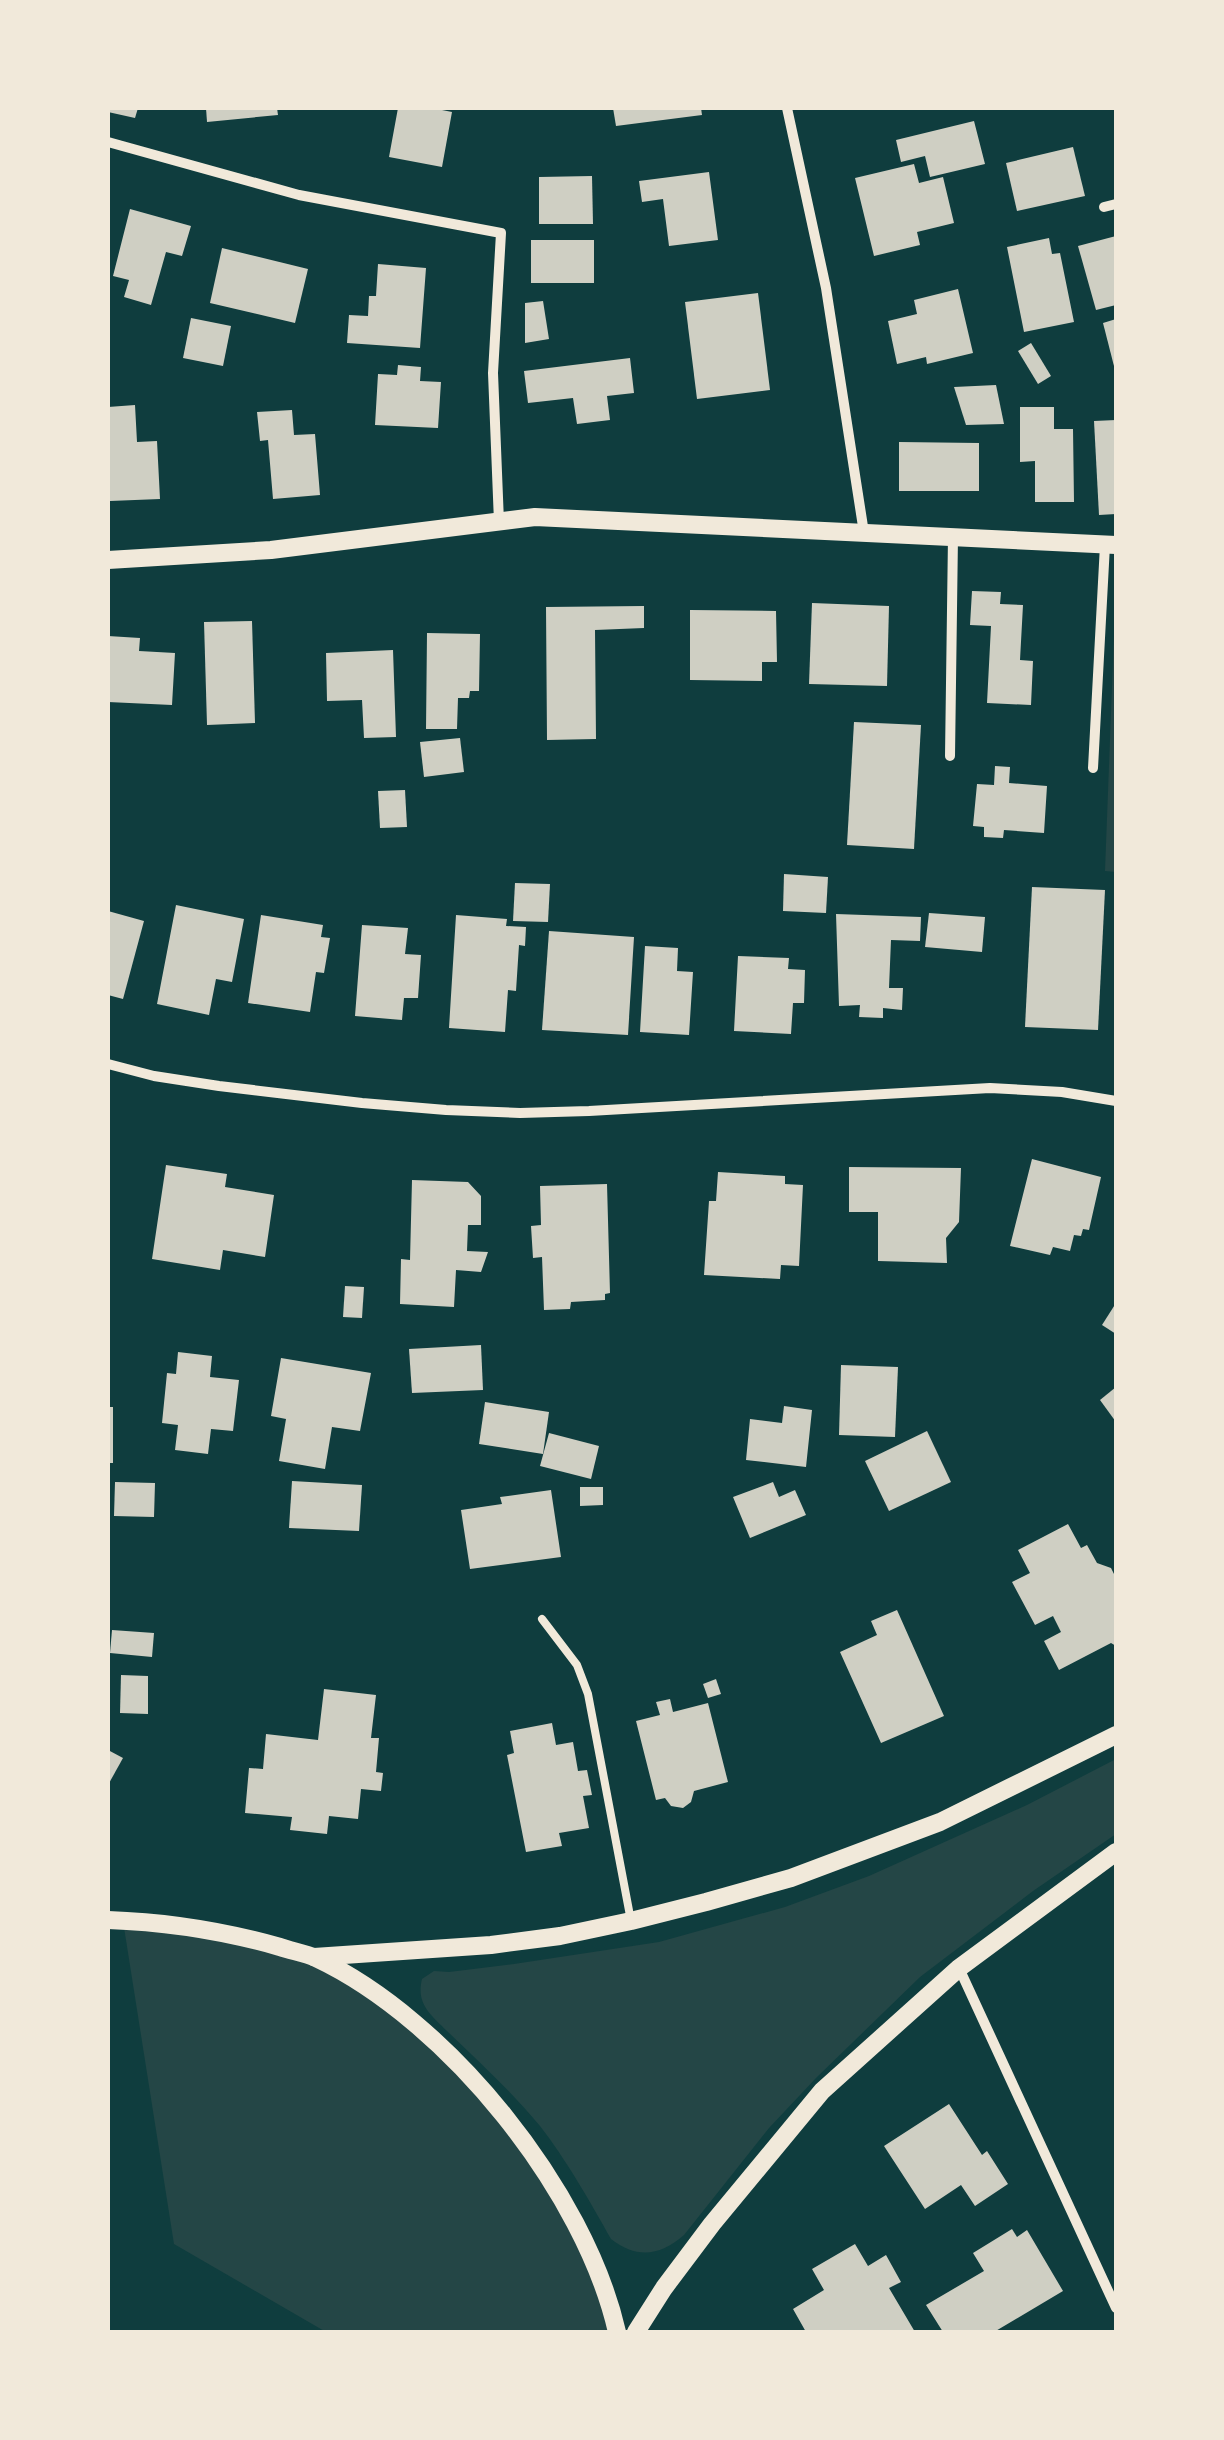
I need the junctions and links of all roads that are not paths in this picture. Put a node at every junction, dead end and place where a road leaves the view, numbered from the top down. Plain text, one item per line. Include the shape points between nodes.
1 (787, 108) edge
2 (108, 142) edge
3 (500, 522) junction
4 (864, 534) junction
5 (953, 536) junction
6 (1111, 545) edge
7 (108, 560) edge
8 (950, 756) dead end
9 (1093, 768) dead end
10 (108, 1064) edge
11 (1116, 1101) edge
12 (542, 1619) dead end
13 (1116, 1735) edge
14 (1116, 1852) edge
15 (108, 1920) edge
16 (632, 1921) junction
17 (314, 1957) junction
18 (959, 1968) junction
19 (1116, 2308) edge
20 (617, 2332) edge
21 (636, 2332) edge

1 - 4 street via 826,288
2 - 3 street via 300,194 502,233 493,373
3 - 4 street via 535,517
3 - 7 street via 271,550
4 - 5 street
5 - 6 street
5 - 8 street
6 - 9 street
10 - 11 street via 254,1090 465,1111 589,1111 990,1088
12 - 16 lane via 577,1665 588,1694
13 - 16 street via 940,1822 791,1878
14 - 18 street
15 - 17 street via 254,1940
16 - 17 street via 490,1945
17 - 20 street via 373,1992 477,2082 523,2139 590,2252
18 - 19 street
18 - 21 street via 822,2091 712,2224

